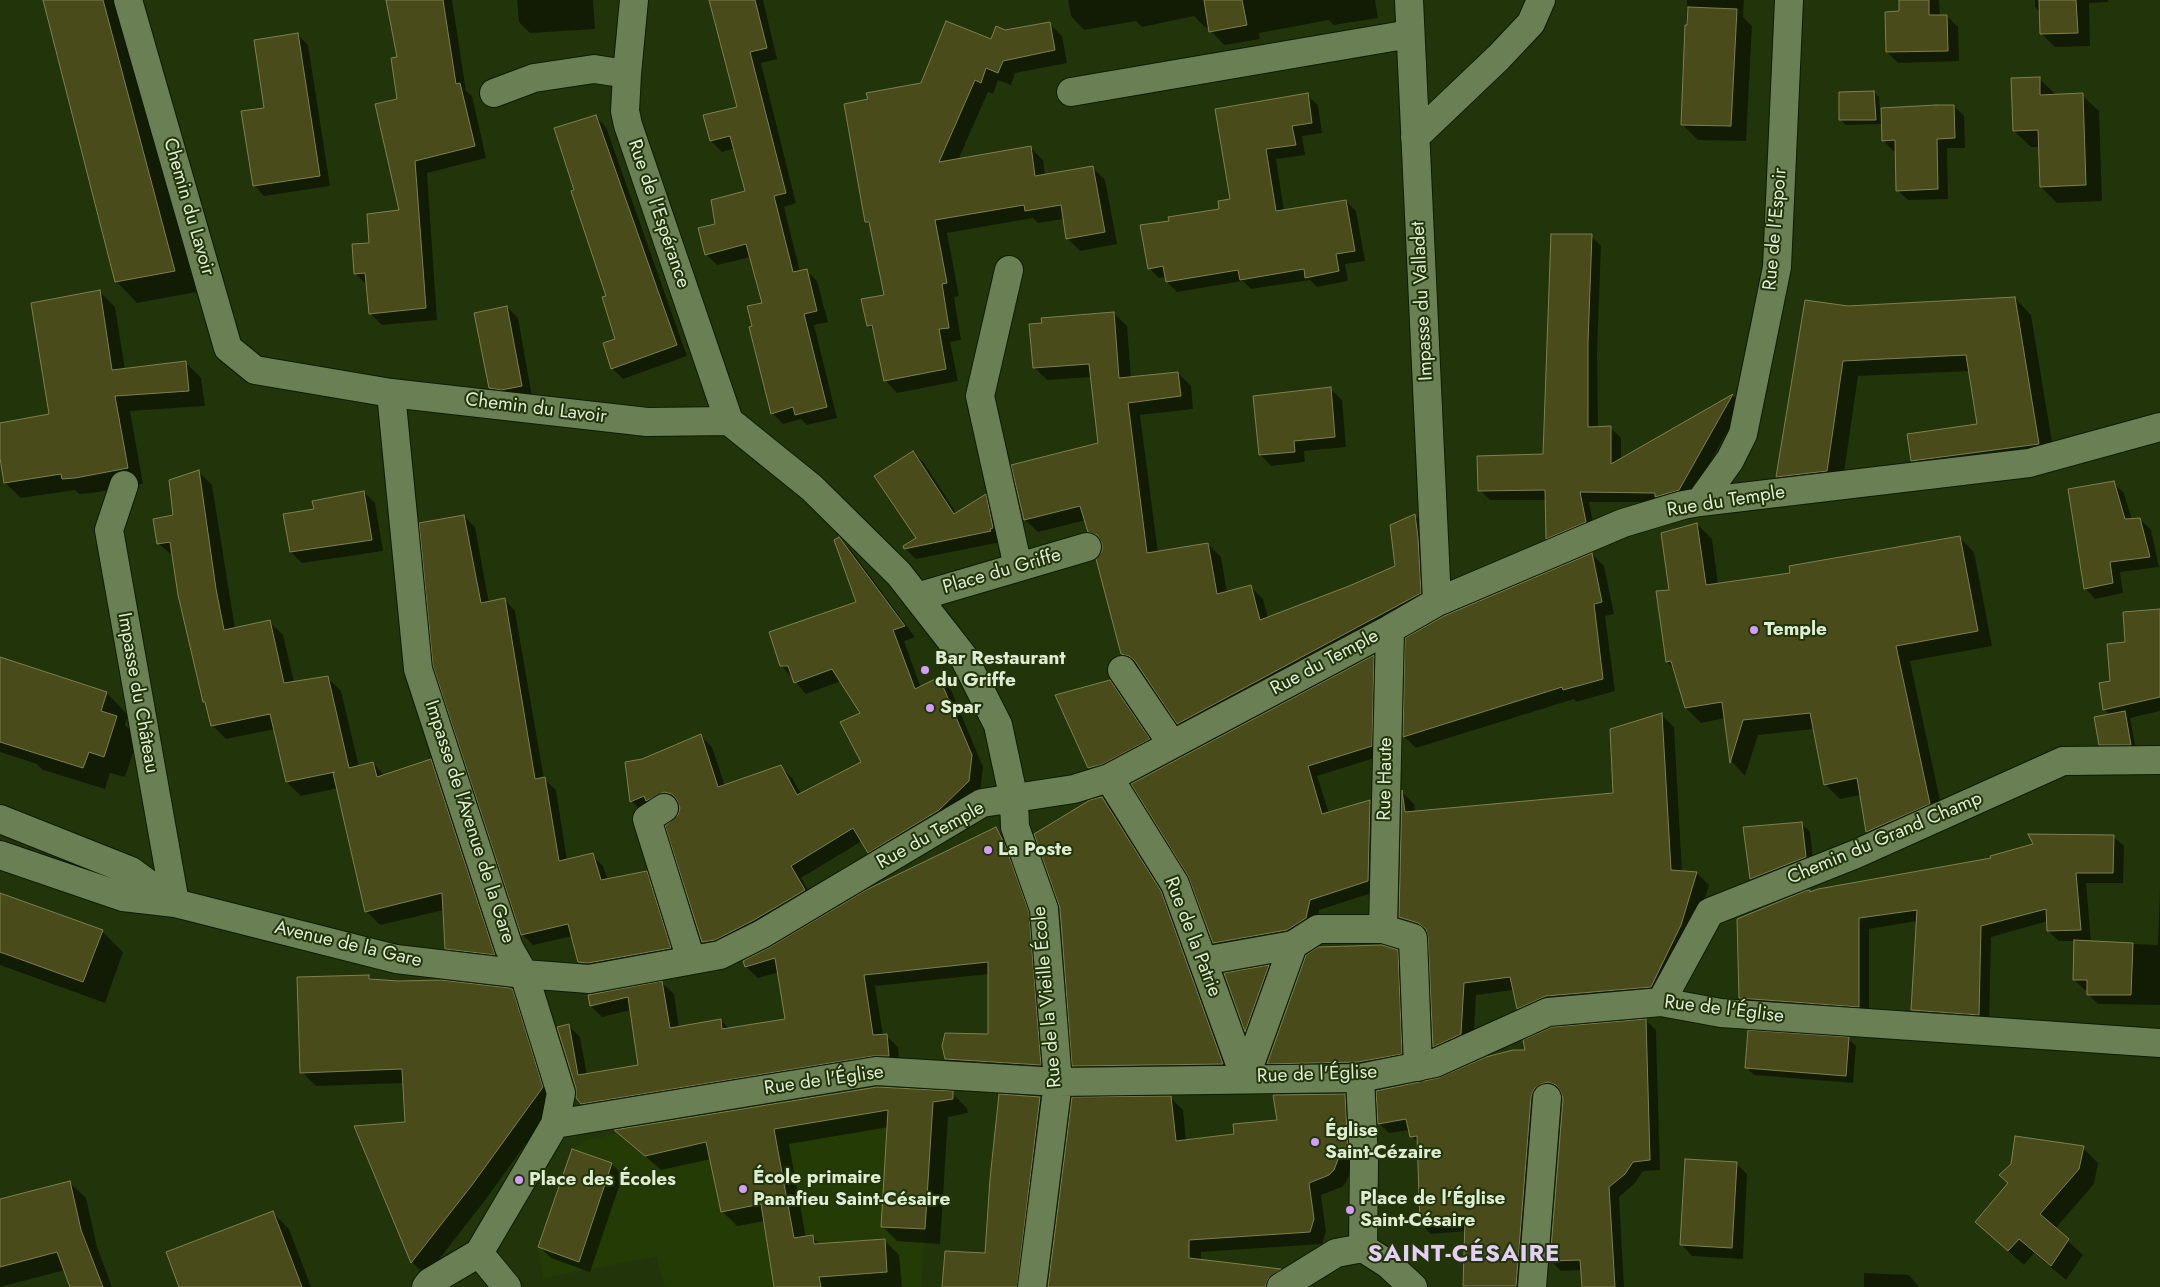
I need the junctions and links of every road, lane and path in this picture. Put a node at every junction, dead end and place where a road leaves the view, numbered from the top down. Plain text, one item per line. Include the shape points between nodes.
1 (128, 0) edge
2 (634, 0) edge
3 (1409, 0) edge
4 (1541, 0) edge
5 (1789, 0) edge
6 (1410, 34) junction
7 (627, 74) junction
8 (1071, 92) dead end
9 (494, 93) dead end
10 (1415, 137) junction
11 (1009, 270) dead end
12 (391, 393) junction
13 (729, 421) junction
14 (2160, 427) edge
15 (124, 485) dead end
16 (1700, 502) junction
17 (1087, 547) dead end
18 (1018, 567) junction
19 (917, 596) junction
20 (1437, 602) junction
21 (1390, 629) junction
22 (1122, 670) dead end
23 (1172, 744) junction
24 (2160, 760) edge
25 (1109, 778) junction
26 (1014, 800) junction
27 (664, 808) dead end
28 (0, 819) edge
29 (0, 855) edge
30 (175, 903) junction
31 (1383, 929) junction
32 (1293, 945) junction
33 (690, 960) junction
34 (1203, 961) junction
35 (524, 974) junction
36 (1661, 1002) junction
37 (2160, 1043) edge
38 (1418, 1066) junction
39 (1245, 1078) junction
40 (1360, 1078) junction
41 (1058, 1082) junction
42 (1547, 1098) dead end
43 (555, 1124) junction
44 (1363, 1248) junction
45 (479, 1253) junction
46 (426, 1287) edge
47 (507, 1287) edge
48 (1032, 1287) edge
49 (1281, 1287) edge
50 (1413, 1287) edge
51 (1532, 1287) edge

1 - 12 street, Chemin du Lavoir via 228,348 256,370
2 - 7 street, Rue de l'Espérance
3 - 6 street, Impasse du Valladet
4 - 10 street via 1530,23 1499,57
5 - 16 street, Rue de l'Espoir via 1777,267 1743,434 1730,460
6 - 8 street
6 - 10 street, Impasse du Valladet
7 - 9 street via 594,69 534,78
7 - 13 street, Rue de l'Espérance via 628,125
10 - 20 street, Impasse du Valladet
11 - 18 street via 980,396
12 - 13 street, Chemin du Lavoir via 647,422
12 - 35 street, Impasse de l'Avenue de la Gare via 418,668 509,948
13 - 19 street via 812,488
14 - 16 street, Rue du Temple via 2029,463
15 - 30 street, Impasse du Château via 108,530
16 - 20 street, Rue du Temple via 1623,523
17 - 18 street, Place du Griffe
18 - 19 street, Place du Griffe
19 - 26 street via 964,656 998,725
20 - 21 street, Rue du Temple
21 - 23 street, Rue du Temple
21 - 31 street, Rue Haute
22 - 23 street
23 - 25 street, Rue du Temple
24 - 36 street, Chemin du Grand Champ via 2063,760 1856,854 1710,912
25 - 26 street, Rue du Temple via 1091,785
25 - 34 street, Rue de la Patrie via 1175,884
26 - 33 street, Rue du Temple via 982,803 762,934 720,955
26 - 41 street, Rue de la Vieille École via 1015,827 1044,909
27 - 33 street via 647,819
28 - 30 street, Avenue de la Gare via 131,872
29 - 30 street, Avenue de la Gare via 122,897
30 - 35 street, Avenue de la Gare via 396,959
31 - 32 street via 1318,929
31 - 38 street via 1414,938
32 - 34 street
32 - 39 street
33 - 35 street, Rue du Temple via 589,979
34 - 39 street, Rue de la Patrie
35 - 43 street via 561,1093
36 - 37 street, Rue de l'Église via 1721,1013
36 - 38 street, Rue de l'Église via 1548,1012 1435,1063
38 - 40 street, Rue de l'Église
39 - 40 street, Rue de l'Église
39 - 41 street, Rue de l'Église
40 - 44 street via 1364,1161
41 - 43 street, Rue de l'Église via 876,1071
41 - 48 street, Rue de la Vieille École
42 - 51 street
43 - 45 street
44 - 49 street via 1336,1253
44 - 50 street via 1388,1264
45 - 46 street
45 - 47 street

